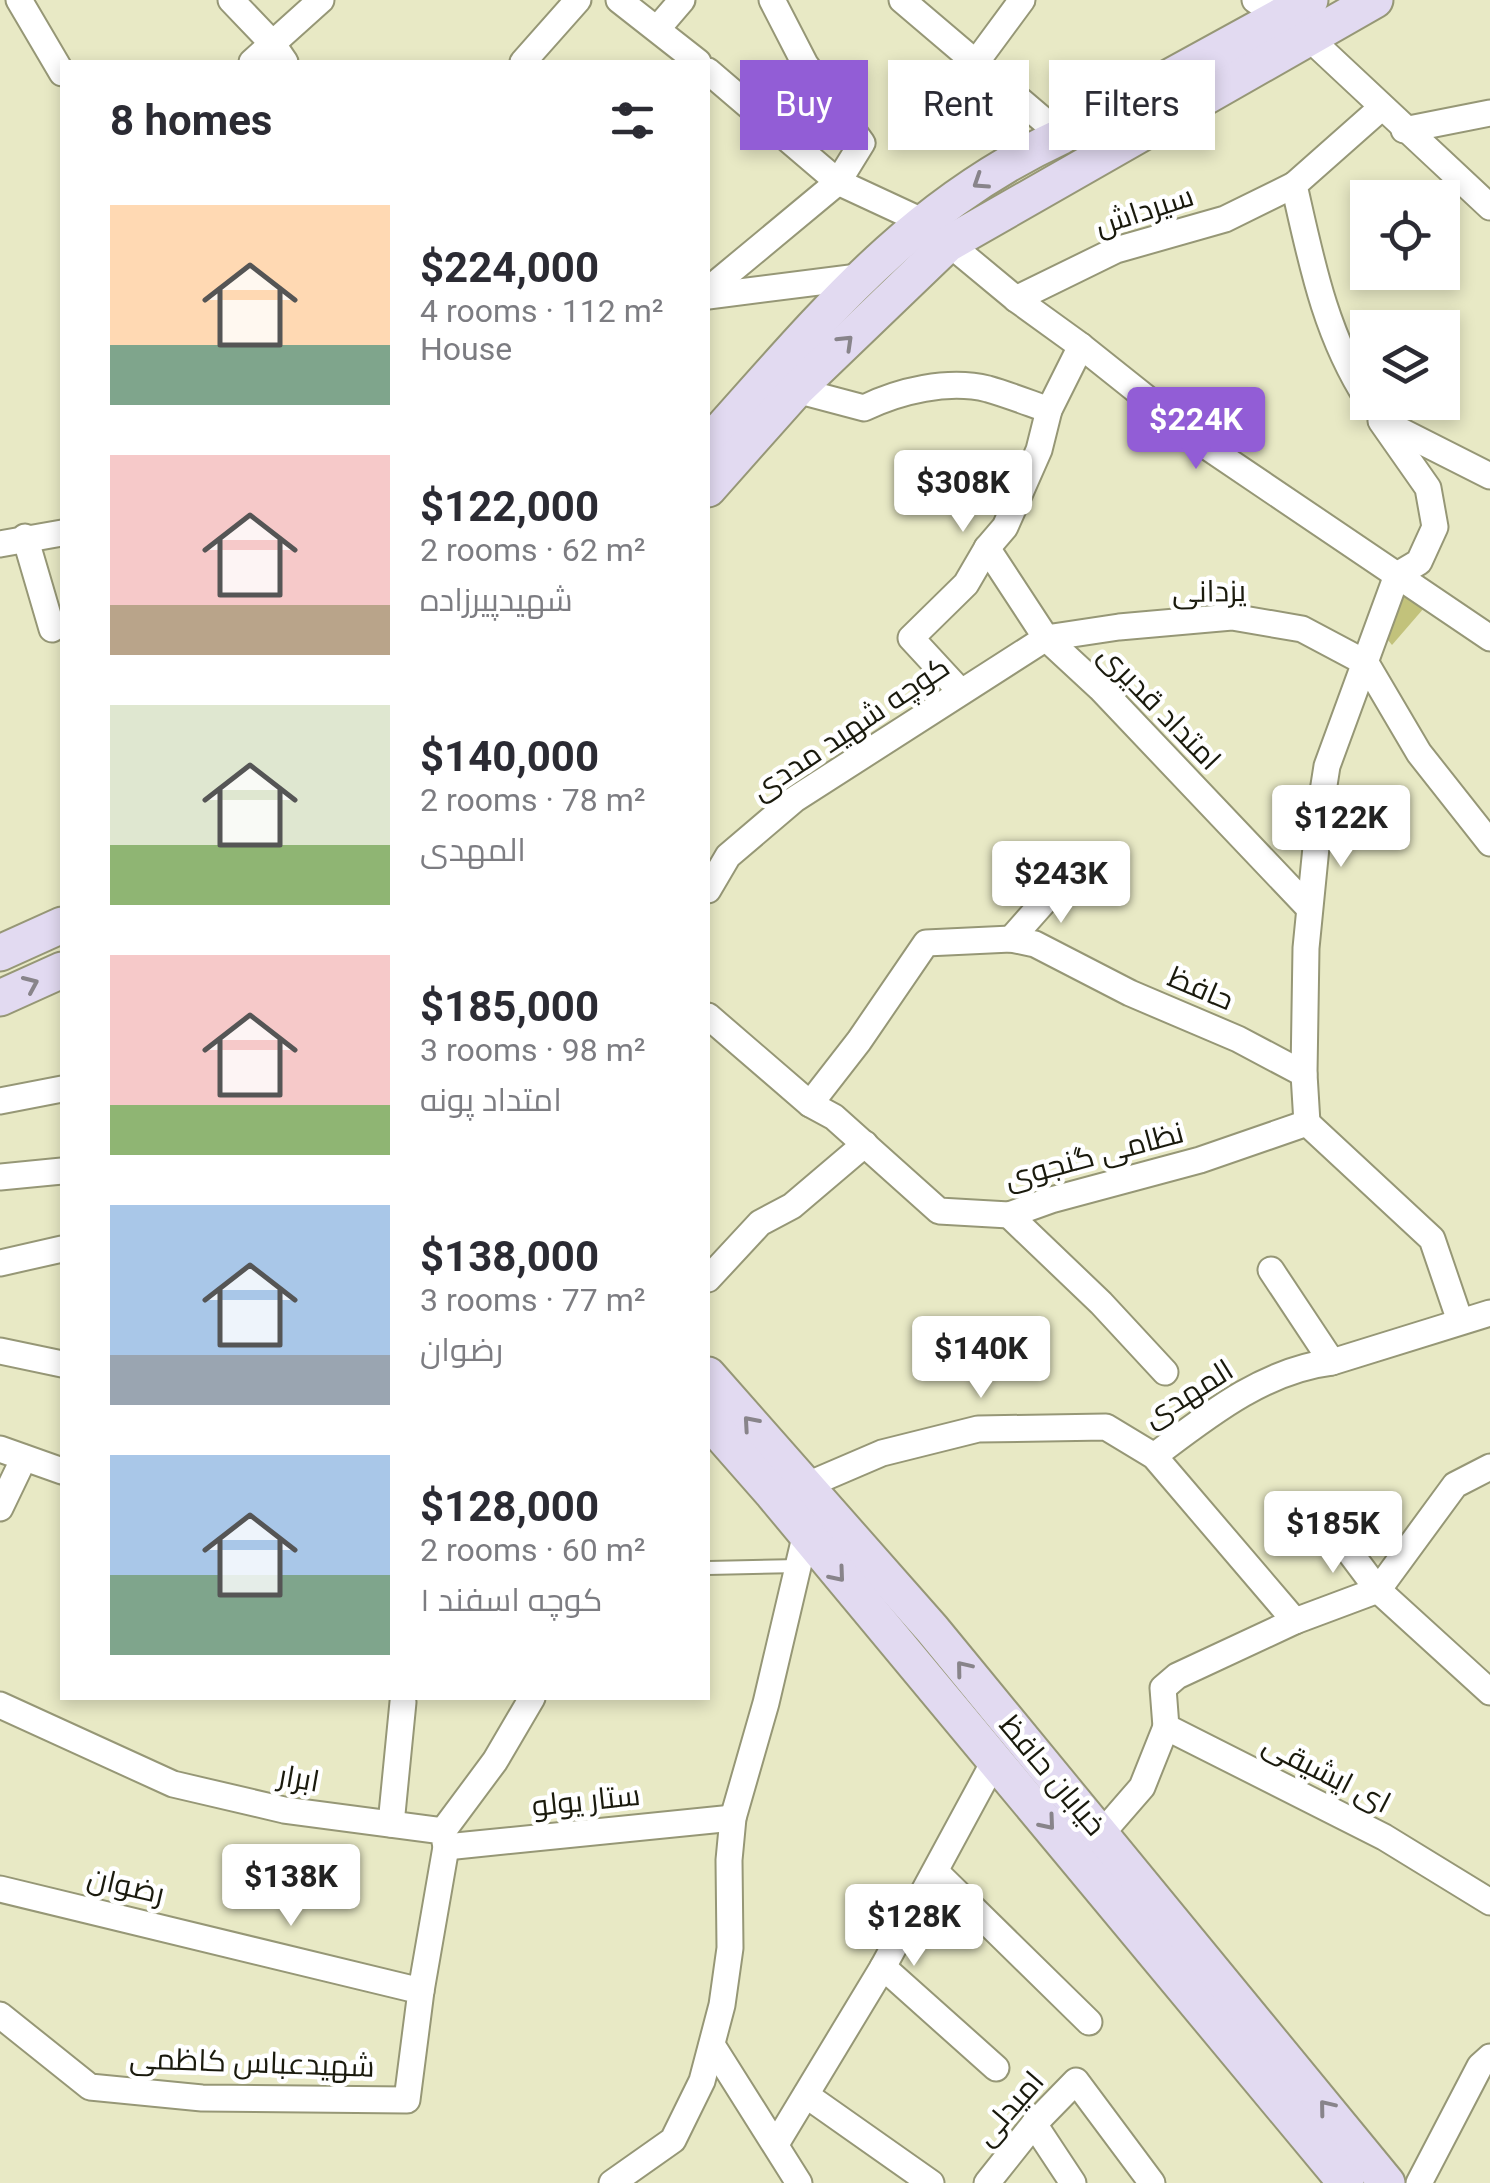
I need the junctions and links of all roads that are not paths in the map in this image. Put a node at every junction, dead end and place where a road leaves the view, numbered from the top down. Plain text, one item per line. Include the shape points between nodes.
1 (19, 0) edge
2 (231, 0) edge
3 (321, 0) edge
4 (578, 0) edge
5 (619, 0) edge
6 (682, 0) edge
7 (772, 0) edge
8 (902, 0) edge
9 (1022, 0) edge
10 (1375, 0) edge
11 (1288, 13) edge
12 (658, 28) junction
13 (278, 53) edge
14 (525, 60) edge
15 (696, 60) edge
16 (976, 60) joint
17 (1202, 60) edge
18 (60, 69) edge
19 (710, 72) edge
20 (1029, 107) edge
21 (1381, 108) junction
22 (1490, 113) edge
23 (1049, 125) edge
24 (1404, 130) junction
25 (1049, 142) edge
26 (838, 182) junction
27 (1294, 185) junction
28 (1490, 207) edge
29 (935, 232) junction
30 (858, 277) junction
31 (710, 291) edge
32 (710, 293) edge
33 (1016, 299) junction
34 (1081, 346) junction
35 (1350, 373) edge
36 (796, 390) junction
37 (1049, 410) junction
38 (1381, 420) edge
39 (1394, 420) edge
40 (710, 442) edge
41 (1490, 476) edge
42 (710, 487) edge
43 (60, 533) edge
44 (12, 541) edge
45 (987, 548) junction
46 (1397, 575) junction
47 (52, 629) dead end
48 (1046, 638) junction
49 (1490, 638) edge
50 (1366, 663) junction
51 (960, 691) junction
52 (1490, 842) edge
53 (1066, 878) dead end
54 (710, 887) edge
55 (1309, 908) junction
56 (60, 927) edge
57 (1012, 939) junction
58 (0, 953) edge
59 (60, 971) edge
60 (0, 998) edge
61 (710, 1018) edge
62 (1304, 1074) junction
63 (60, 1089) edge
64 (0, 1101) edge
65 (810, 1104) junction
66 (1308, 1122) junction
67 (865, 1144) junction
68 (60, 1171) edge
69 (0, 1177) edge
70 (1010, 1215) junction
71 (60, 1250) edge
72 (0, 1264) edge
73 (1271, 1270) dead end
74 (710, 1277) edge
75 (1490, 1314) edge
76 (1460, 1320) junction
77 (0, 1351) edge
78 (1332, 1362) junction
79 (60, 1364) edge
80 (1165, 1372) dead end
81 (710, 1377) edge
82 (710, 1422) edge
83 (12, 1454) edge
84 (1154, 1456) junction
85 (1490, 1467) edge
86 (60, 1470) edge
87 (805, 1486) junction
88 (0, 1508) edge
89 (1333, 1530) dead end
90 (803, 1551) junction
91 (710, 1568) edge
92 (1378, 1590) junction
93 (1295, 1621) junction
94 (932, 1629) junction
95 (906, 1654) junction
96 (1490, 1692) edge
97 (531, 1700) edge
98 (403, 1702) dead end
99 (0, 1705) edge
100 (1166, 1728) junction
101 (995, 1760) junction
102 (733, 1818) junction
103 (391, 1824) junction
104 (1102, 1833) junction
105 (444, 1839) junction
106 (936, 1872) junction
107 (0, 1889) edge
108 (1490, 1902) edge
109 (884, 1968) junction
110 (421, 1991) junction
111 (0, 2015) edge
112 (1089, 2022) dead end
113 (712, 2044) junction
114 (1490, 2056) edge
115 (996, 2068) dead end
116 (806, 2095) junction
117 (1034, 2124) junction
118 (776, 2144) junction
119 (612, 2183) edge
120 (799, 2183) edge
121 (931, 2183) edge
122 (987, 2183) edge
123 (1073, 2183) edge
124 (1152, 2183) edge
125 (1346, 2183) edge
126 (1387, 2183) edge
127 (1419, 2183) edge

1 - 18 street
2 - 13 street
3 - 13 street
4 - 14 street
5 - 12 street
6 - 12 street
7 - 26 street via 805,64 862,143
8 - 16 street
9 - 16 street
10 - 11 main road
11 - 17 main road
11 - 21 street
11 - 29 main road
12 - 15 street
19 - 26 street
20 - 23 street
21 - 24 street
21 - 27 street, سیرداش
22 - 24 street
24 - 28 street
25 -> 29 main road via 1024,154
26 - 29 street
26 - 31 street
27 - 33 street, سیرداش via 1225,219 1116,250
27 - 35 street via 1314,279
29 - 30 main road
29 - 33 street
36 -> 29 main road
30 - 32 street
30 - 40 main road
33 - 34 street
34 - 37 street
34 - 46 street via 1209,448
36 - 37 street via 864,408 894,393 984,388
36 - 42 main road
37 - 45 street via 1006,527
38 - 46 street via 1428,488 1435,527 1419,562
39 - 41 street
43 - 44 street
44 - 47 street
45 - 48 street, امتداد قدیری
45 - 51 street via 966,584 911,638
46 - 49 street
46 - 50 street
48 - 50 street, یزدانی via 1232,617 1302,630
48 - 51 street, کوچه شهید مددی
48 - 55 street, امتداد قدیری
50 - 52 street via 1419,753
50 - 55 street via 1328,766
51 - 54 street, کوچه شهید مددی via 795,800 728,856
53 - 57 street
55 - 62 street
56 - 58 main road
57 - 62 street, حافظ via 1035,944
57 - 65 street, حافظ via 926,943
60 -> 59 main road
61 - 65 street, نظامی گنجوی
62 - 66 street
63 - 64 street
65 - 67 street, نظامی گنجوی
66 - 70 street, نظامی گنجوی
66 - 76 street via 1432,1239
67 - 70 street, نظامی گنجوی via 938,1210
67 - 74 street via 792,1206 760,1223
68 - 69 street
70 - 80 street
71 - 72 street
73 - 78 street
75 - 76 street, المهدی
76 - 78 street, المهدی
77 - 79 street
78 - 84 street, المهدی via 1310,1364 1233,1398
87 -> 81 main road, خیابان حافظ
82 - 90 main road, خیابان حافظ via 773,1494
83 - 86 street
83 - 88 street
84 - 87 street, المهدی via 1106,1427 978,1429 882,1454
84 - 93 street
85 - 92 street via 1455,1486
87 - 94 main road, خیابان حافظ
89 - 92 street
90 - 91 lane
90 -> 95 main road, خیابان حافظ
90 - 102 street
92 - 93 street
92 - 96 street
93 - 100 street via 1177,1676 1164,1688
94 - 95 street
104 -> 94 main road, خیابان حافظ
95 - 101 main road, خیابان حافظ
97 - 105 street
98 - 103 street
99 - 103 street, ابرار via 173,1784 284,1810
100 - 104 street via 1142,1786
100 - 108 street, ای ایشیقی via 1384,1838
101 - 106 street
101 -> 125 main road, خیابان حافظ
102 - 105 street, ستار یولو
102 - 113 street via 730,1948
103 - 105 street, ابرار
126 -> 104 main road, خیابان حافظ
105 - 110 street
106 - 109 street
106 - 112 street
107 - 110 street, رضوان
109 - 115 street
109 - 116 street
110 - 111 street, شهیدعباس کاظمی via 407,2100 202,2098 90,2087
113 - 118 street
113 - 119 street via 673,2140
114 - 127 street
116 - 118 street
116 - 121 street
117 - 122 street, امیدلی
117 - 123 street
117 - 124 street, امیدلی via 1076,2081
118 - 120 street

